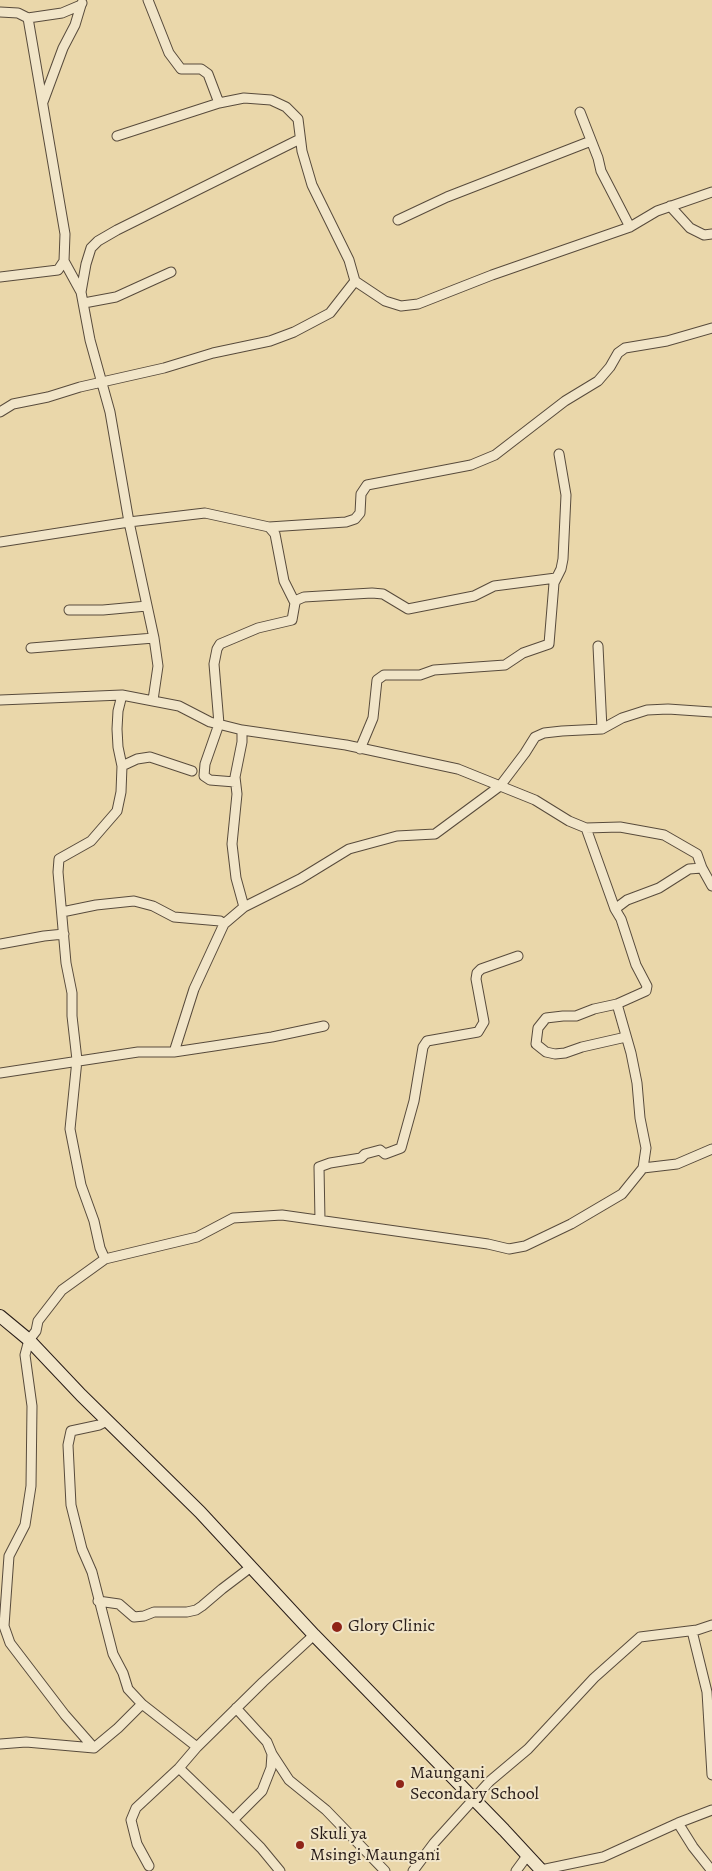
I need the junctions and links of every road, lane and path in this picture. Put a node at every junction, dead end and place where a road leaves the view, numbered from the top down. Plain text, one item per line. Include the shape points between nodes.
1 (148, 0) edge
2 (82, 2) edge
3 (0, 12) edge
4 (28, 18) junction
5 (219, 103) junction
6 (43, 104) junction
7 (580, 112) dead end
8 (117, 136) dead end
9 (300, 139) junction
10 (591, 141) junction
11 (712, 192) edge
12 (670, 206) junction
13 (398, 220) dead end
14 (630, 228) junction
15 (712, 234) edge
16 (64, 261) junction
17 (170, 272) dead end
18 (0, 277) edge
19 (355, 281) junction
20 (81, 292) junction
21 (84, 303) junction
22 (712, 328) edge
23 (100, 382) junction
24 (0, 412) edge
25 (559, 454) dead end
26 (129, 522) junction
27 (269, 527) junction
28 (0, 542) edge
29 (556, 578) junction
30 (295, 603) junction
31 (147, 606) junction
32 (69, 610) dead end
33 (154, 638) junction
34 (598, 646) dead end
35 (31, 648) dead end
36 (122, 696) junction
37 (0, 700) edge
38 (153, 700) junction
39 (712, 712) edge
40 (219, 724) junction
41 (602, 728) junction
42 (242, 730) junction
43 (360, 749) junction
44 (122, 766) junction
45 (192, 771) dead end
46 (235, 782) junction
47 (500, 786) junction
48 (586, 828) junction
49 (702, 868) junction
50 (712, 886) edge
51 (244, 907) junction
52 (615, 910) junction
53 (62, 912) junction
54 (224, 924) junction
55 (64, 934) junction
56 (0, 944) edge
57 (518, 956) dead end
58 (616, 1004) junction
59 (324, 1026) dead end
60 (626, 1037) junction
61 (174, 1052) junction
62 (77, 1060) junction
63 (0, 1073) edge
64 (712, 1150) edge
65 (643, 1168) junction
66 (320, 1220) junction
67 (105, 1258) junction
68 (0, 1316) edge
69 (29, 1340) junction
70 (107, 1421) junction
71 (251, 1567) junction
72 (98, 1601) junction
73 (712, 1625) edge
74 (692, 1631) junction
75 (314, 1635) junction
76 (142, 1704) junction
77 (236, 1708) junction
78 (0, 1744) edge
79 (197, 1747) junction
80 (94, 1748) junction
81 (272, 1754) junction
82 (179, 1768) junction
83 (712, 1775) edge
84 (474, 1799) junction
85 (712, 1810) edge
86 (233, 1820) junction
87 (678, 1823) junction
88 (527, 1856) junction
89 (149, 1866) dead end
90 (542, 1870) edge
91 (280, 1871) edge
92 (385, 1871) edge
93 (413, 1871) edge
94 (516, 1871) edge
95 (712, 1871) edge

1 - 5 street via 169,53 181,69 201,69 208,74
2 - 4 street via 62,14
2 - 6 street
3 - 4 street via 18,13
4 - 6 street
5 - 8 street
5 - 9 street via 244,98 271,100 286,107 298,119
6 - 16 street via 65,234
7 - 10 street
9 - 19 street via 312,186 349,260
9 - 20 street via 98,241 91,248
10 - 13 street via 447,197
10 - 14 street via 604,178
11 - 12 street
12 - 14 street
12 - 15 street via 690,228 704,235
14 - 19 street via 418,304 401,306 385,301
16 - 18 street via 58,270
16 - 20 street
17 - 21 street via 116,297
19 - 23 street via 330,312 270,342
20 - 21 street
21 - 23 street
22 - 27 street via 668,341 625,348 598,381 565,400 495,455 471,465 367,485 362,494 360,513 355,519
23 - 24 street via 13,404
23 - 26 street via 110,412
25 - 29 street via 566,495 563,559
26 - 27 street via 205,513
26 - 28 street
26 - 31 street
27 - 30 street via 276,534 284,581
29 - 30 street via 494,586 474,596 408,609 383,594 372,593 304,597
29 - 43 street via 549,644 523,653 505,665 434,670 420,675 384,675 377,680 373,718
30 - 40 street via 292,620 258,628 220,644 214,664
31 - 32 street
31 - 33 street
33 - 35 street
33 - 38 street via 158,666
34 - 41 street
36 - 37 street
36 - 38 street
36 - 44 street via 118,711 118,747
38 - 40 street via 179,706
39 - 41 street via 647,710
40 - 42 street
40 - 46 street via 204,776 210,780
41 - 47 street via 544,733 535,737
42 - 43 street
42 - 46 street
43 - 47 street via 458,769
44 - 45 street via 150,757
44 - 53 street via 118,811 91,841 60,859
46 - 51 street via 237,800 232,844
47 - 48 street via 535,800
47 - 51 street via 435,834 397,836 349,849 300,879
48 - 49 street via 620,828 664,835 697,854
48 - 52 street
49 - 50 street
49 - 52 street via 689,869 659,888 627,900
51 - 54 street
52 - 58 street via 646,986 646,991
53 - 54 street via 96,904 134,901 174,917
53 - 55 street
54 - 61 street via 194,989
55 - 56 street
55 - 62 street
57 - 66 street via 477,973 484,1022 478,1032 427,1042 423,1047 414,1101 401,1148 384,1154 380,1150 361,1158 319,1167
58 - 60 street
58 - 60 street via 576,1016 546,1018 538,1028 536,1044 555,1054
59 - 61 street via 272,1038
60 - 65 street via 646,1148
61 - 62 street via 138,1052
62 - 63 street
62 - 67 street via 70,1129 81,1185
64 - 65 street via 677,1164
65 - 66 street via 622,1194 526,1246 509,1249
66 - 67 street via 282,1214 233,1218 197,1237
67 - 69 street via 62,1290 38,1321
68 - 69 main road
69 - 70 main road
69 - 80 street via 25,1355 32,1406 31,1486 24,1525 9,1556 4,1626 10,1643
70 - 71 main road
70 - 72 street via 71,1431 68,1445 71,1505
71 - 72 street via 202,1606 188,1612 154,1612 134,1617 119,1604
71 - 75 main road
72 - 76 street via 113,1654 128,1689
73 - 74 street
74 - 83 street via 707,1692
74 - 84 street via 640,1636
75 - 77 street
75 - 84 main road
76 - 79 street
76 - 80 street
77 - 79 street
77 - 81 street via 267,1742
78 - 80 street via 26,1742
79 - 82 street
81 - 86 street via 271,1768 262,1791
81 - 92 street via 289,1780 326,1810
82 - 86 street
82 - 89 street via 136,1808 131,1820
84 - 88 main road
84 - 93 street
85 - 87 street
86 - 91 street
87 - 90 street via 604,1857
87 - 95 street
88 - 90 main road
88 - 94 street

